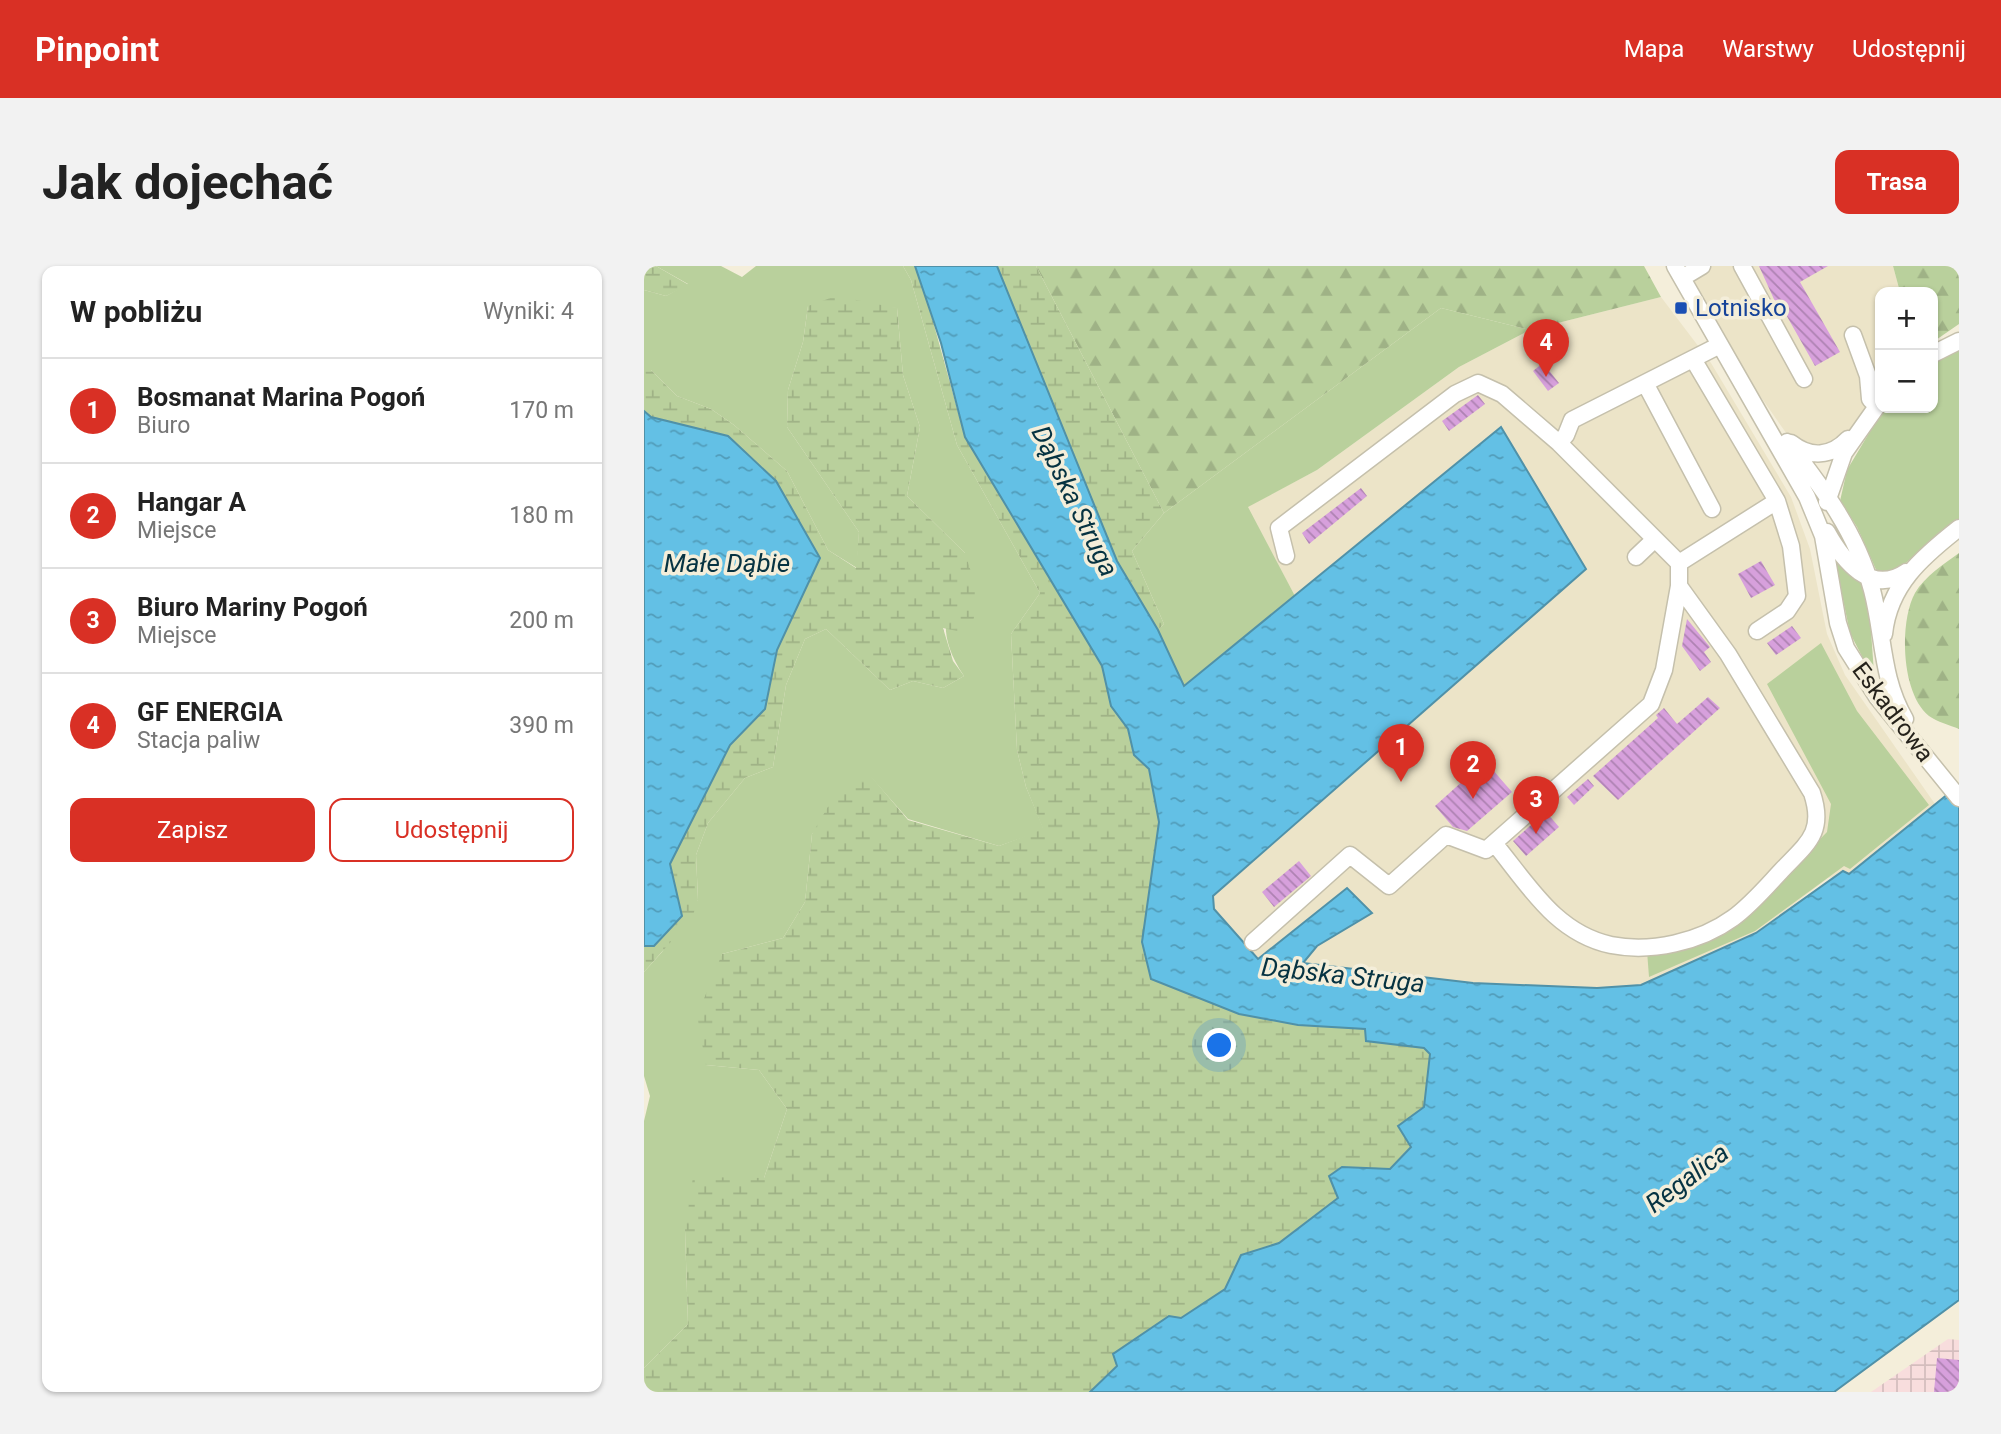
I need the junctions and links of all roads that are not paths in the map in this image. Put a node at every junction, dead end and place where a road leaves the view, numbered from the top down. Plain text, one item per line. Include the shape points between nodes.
1 (1702, 266) edge
2 (1742, 266) edge
3 (1678, 272) edge
4 (1853, 335) dead end
5 (1959, 341) edge
6 (1720, 345) junction
7 (1938, 352) edge
8 (1693, 359) junction
9 (1804, 379) dead end
10 (1645, 383) junction
11 (1744, 384) junction
12 (1875, 402) edge
13 (1875, 408) edge
14 (1860, 428) junction
15 (1784, 438) junction
16 (1559, 443) junction
17 (1828, 497) junction
18 (1777, 502) junction
19 (1811, 506) junction
20 (1712, 509) dead end
21 (1825, 528) junction
22 (1959, 528) edge
23 (1655, 539) junction
24 (1826, 553) junction
25 (1286, 556) dead end
26 (1636, 557) dead end
27 (1679, 563) junction
28 (1912, 568) junction
29 (1868, 577) junction
30 (1679, 586) junction
31 (1757, 631) dead end
32 (1883, 661) junction
33 (1944, 778) junction
34 (1959, 798) edge
35 (1493, 843) junction
36 (1253, 942) dead end

1 - 3 street
2 - 9 street
3 - 6 street
4 - 12 street via 1868,376 1870,398
5 - 7 street
6 - 8 street
6 - 11 street
8 - 10 street
8 - 18 street
10 - 16 street via 1572,419
10 - 20 street
11 - 15 street, Eskadrowa
11 - 19 street, Eskadrowa
13 - 14 street, Eskadrowa
14 - 15 street, Eskadrowa via 1834,451 1823,454 1801,450
14 - 17 street, Eskadrowa
15 - 17 street, Eskadrowa
16 - 23 street
16 - 25 street via 1502,394 1478,383 1466,386 1279,528
17 - 21 street, Eskadrowa
17 - 29 street, Eskadrowa via 1849,531
18 - 27 street
18 - 31 street via 1791,546 1797,596 1787,611
19 - 21 street, Eskadrowa
19 - 24 street, Eskadrowa
21 - 24 street, Eskadrowa
21 - 29 street, Eskadrowa via 1841,556
22 - 28 street, Eskadrowa
23 - 26 street
23 - 27 street
24 - 33 street, Eskadrowa via 1838,624 1850,656 1877,697
27 - 30 street
28 - 29 street, Eskadrowa via 1889,581
28 - 32 street, Eskadrowa via 1890,602
29 - 32 street, Eskadrowa
30 - 35 street via 1664,670 1651,704
30 - 35 street via 1728,654 1812,793 1819,813 1806,845 1733,919 1660,947 1638,947 1611,945 1555,919
32 - 33 street, Eskadrowa via 1896,703
33 - 34 street
35 - 36 street via 1486,850 1446,835 1389,886 1349,855

